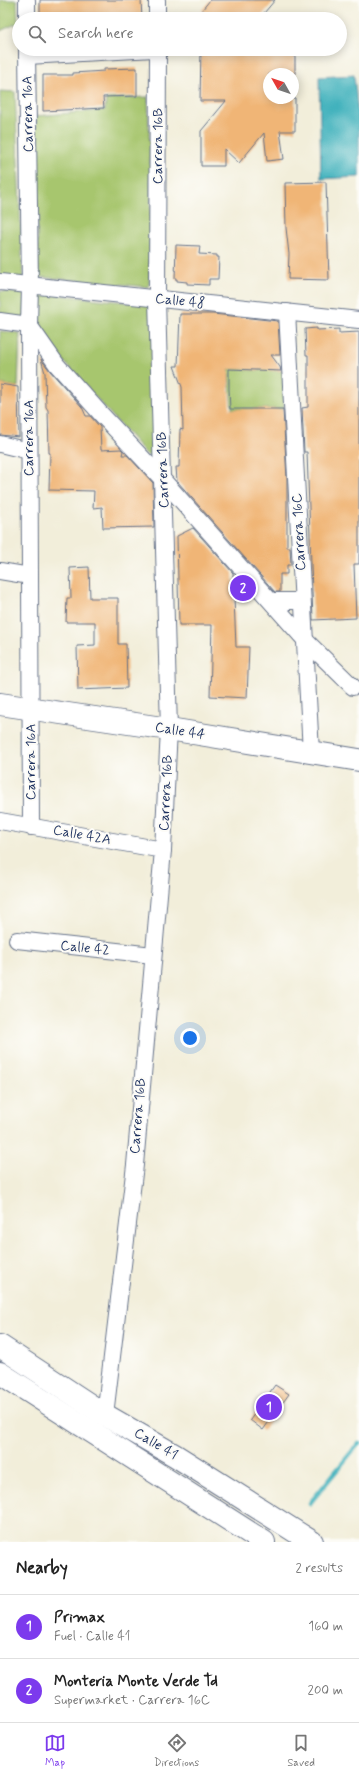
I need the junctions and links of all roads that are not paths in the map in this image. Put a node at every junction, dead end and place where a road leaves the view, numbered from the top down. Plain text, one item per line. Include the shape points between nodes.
1 (27, 0) edge
2 (157, 0) edge
3 (27, 12) edge
4 (157, 12) edge
5 (27, 56) edge
6 (158, 56) edge
7 (0, 282) edge
8 (30, 286) junction
9 (157, 299) junction
10 (287, 312) junction
11 (359, 320) edge
12 (0, 321) edge
13 (28, 325) junction
14 (0, 444) edge
15 (29, 451) junction
16 (164, 481) junction
17 (0, 571) edge
18 (30, 576) junction
19 (302, 600) junction
20 (272, 602) junction
21 (305, 640) junction
22 (353, 687) dead end
23 (0, 704) edge
24 (31, 709) junction
25 (169, 729) junction
26 (311, 752) junction
27 (359, 760) edge
28 (0, 821) edge
29 (31, 827) junction
30 (163, 850) junction
31 (17, 940) dead end
32 (153, 956) junction
33 (0, 1346) edge
34 (0, 1373) edge
35 (105, 1415) junction
36 (256, 1540) edge
37 (312, 1542) edge

1 - 3 street
2 - 4 street
5 - 8 street, Carrera 16A
6 - 9 street, Carrera 16B
7 - 8 street, Calle 48
8 - 9 street, Calle 48
8 - 13 street, Carrera 16A
9 - 10 street, Calle 48
9 - 16 street, Carrera 16B
10 - 11 street, Calle 48
10 - 19 street, Carrera 16C
12 - 13 street
13 - 15 street, Carrera 16A
13 - 16 street via 57,365
14 - 15 street
15 - 18 street, Carrera 16A
16 - 20 street
16 - 25 street, Carrera 16B
17 - 18 street
18 - 24 street, Carrera 16A
19 - 20 street
19 - 21 street, Carrera 16C
20 - 21 street
21 - 22 street
21 - 26 street, Carrera 16C
23 - 24 main road, Calle 44
24 - 25 main road, Calle 44
24 - 29 street, Carrera 16A
25 - 26 main road, Calle 44
25 - 30 street, Carrera 16B
26 - 27 main road, Calle 44
28 - 29 street, Calle 42A
29 - 30 street, Calle 42A
30 - 32 street, Carrera 16B
31 - 32 street, Calle 42
32 - 35 street, Carrera 16B via 134,1165
33 - 35 main road, Calle 41
34 - 36 main road, Calle 41
35 - 37 main road, Calle 41 via 176,1456

